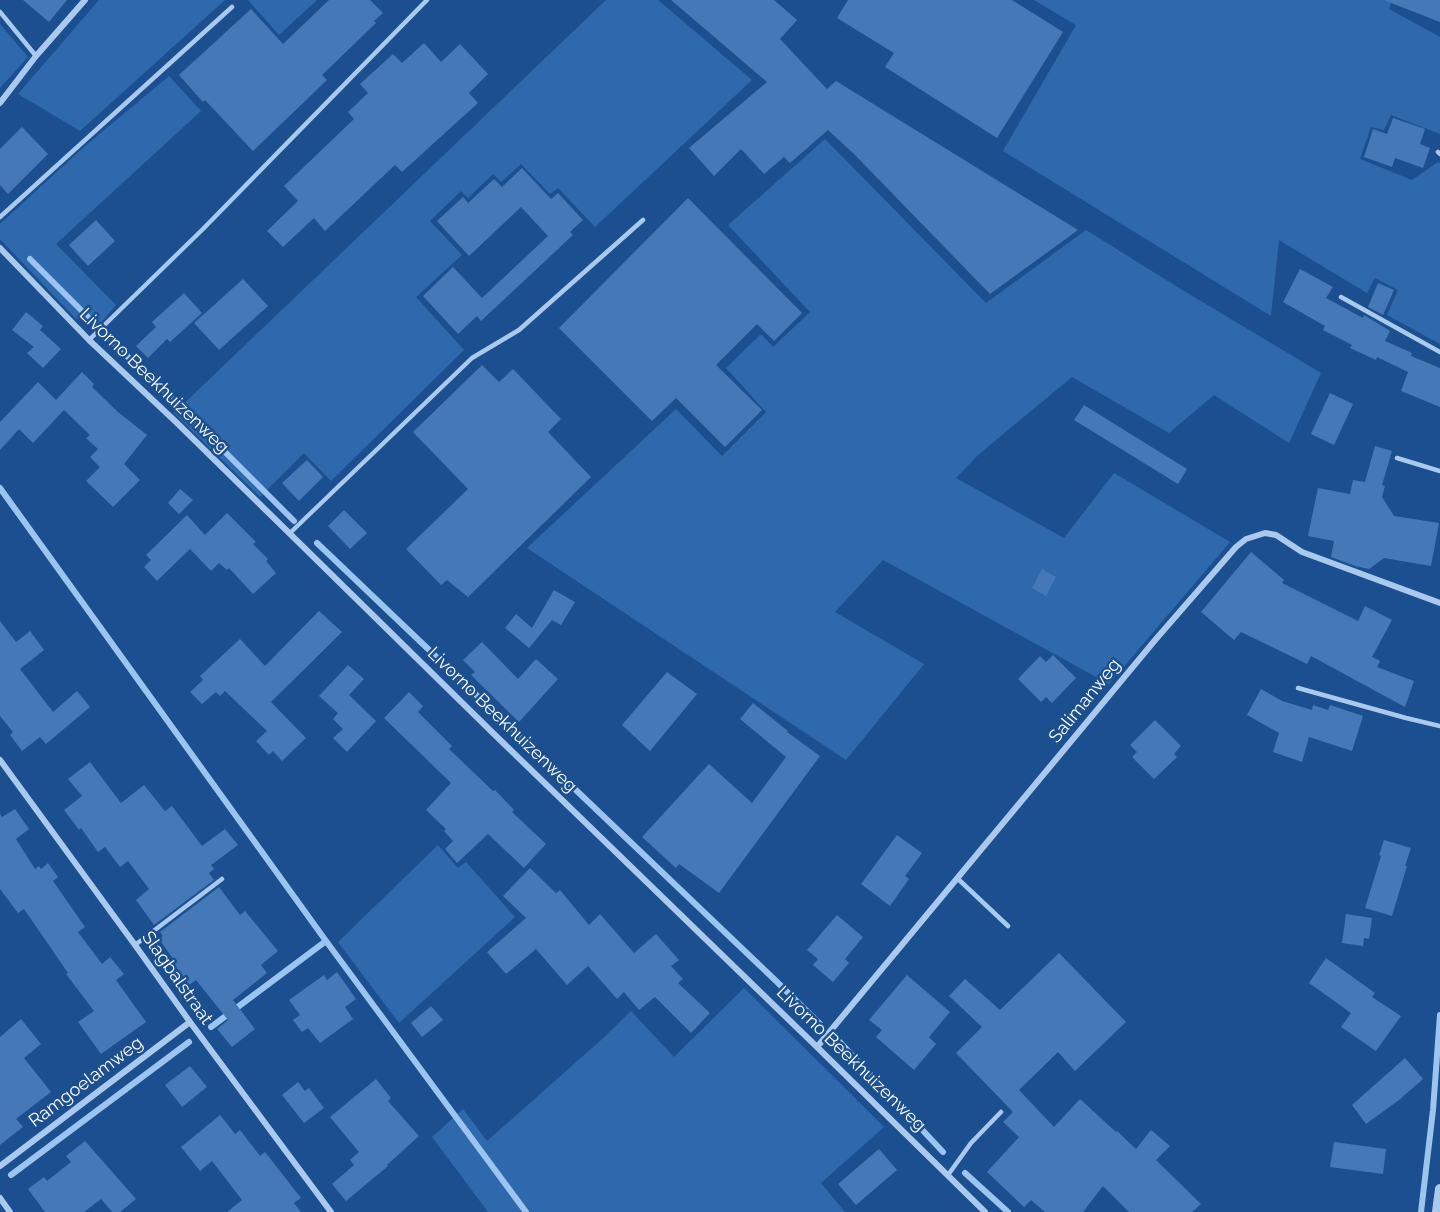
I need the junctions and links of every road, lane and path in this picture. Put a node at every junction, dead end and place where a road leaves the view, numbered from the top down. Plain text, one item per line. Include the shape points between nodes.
1 (85, 0) edge
2 (427, 0) edge
3 (232, 7) dead end
4 (0, 12) edge
5 (36, 56) junction
6 (0, 103) edge
7 (0, 217) edge
8 (643, 220) dead end
9 (0, 248) edge
10 (1341, 297) dead end
11 (89, 340) junction
12 (1440, 352) edge
13 (1397, 458) dead end
14 (1440, 471) edge
15 (290, 533) junction
16 (1440, 603) edge
17 (1299, 688) dead end
18 (1440, 726) edge
19 (0, 759) edge
20 (957, 878) junction
21 (222, 879) dead end
22 (1008, 926) dead end
23 (135, 945) junction
24 (189, 1022) junction
25 (817, 1047) junction
26 (1001, 1112) dead end
27 (0, 1166) edge
28 (948, 1175) junction
29 (1440, 1189) edge
30 (0, 1198) edge
31 (10, 1212) edge
32 (331, 1212) edge
33 (985, 1212) edge
34 (1437, 1212) edge

1 - 5 street
2 - 11 lane
3 - 7 lane
4 - 5 lane
5 - 6 street
8 - 15 lane via 519,330 472,358
9 - 11 street, Livorno Beekhuizenweg
10 - 12 lane
11 - 15 street, Livorno Beekhuizenweg
13 - 14 lane
15 - 25 street, Livorno Beekhuizenweg
16 - 20 street, Salimanweg via 1302,552 1276,535 1265,533 1246,539 1155,639
17 - 18 lane
19 - 23 street, Slagbalstraat
20 - 22 lane
20 - 25 street, Salimanweg
21 - 23 lane
23 - 24 street, Slagbalstraat
24 - 27 street, Ramgoelamweg
24 - 32 street, Slagbalstraat
25 - 28 street, Livorno Beekhuizenweg
26 - 28 lane via 971,1143
28 - 33 street, Livorno Beekhuizenweg
29 - 34 street
30 - 31 street

